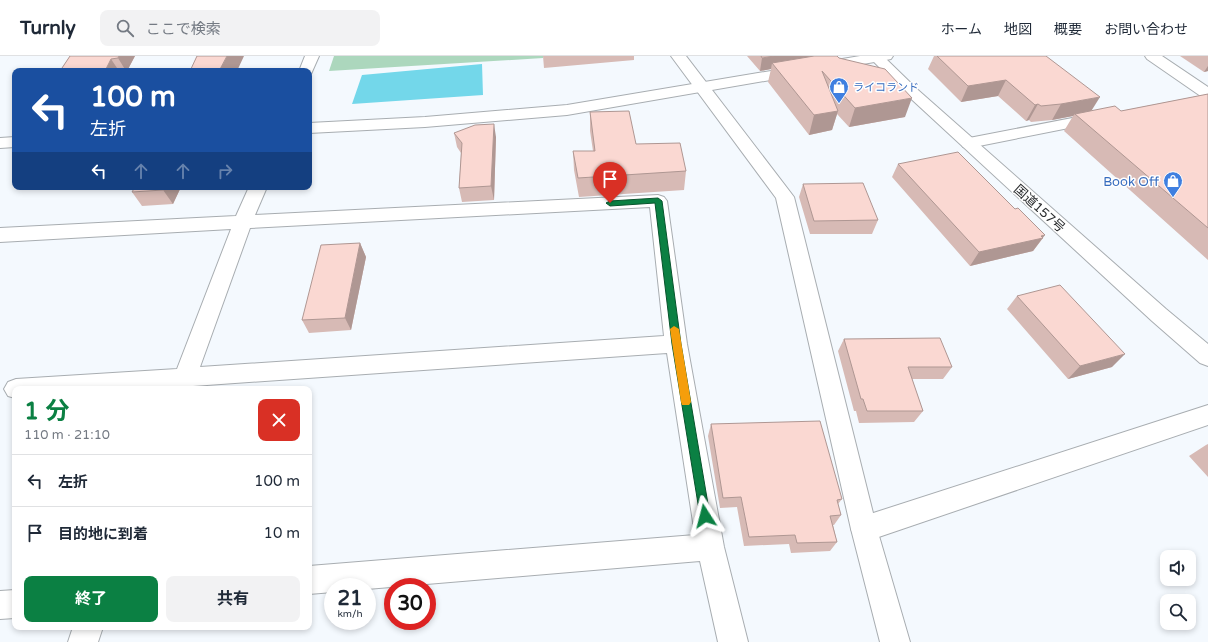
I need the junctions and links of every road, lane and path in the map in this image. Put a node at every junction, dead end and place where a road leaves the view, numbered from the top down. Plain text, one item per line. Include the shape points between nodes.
1 (312, 56) edge
2 (678, 56) edge
3 (879, 56) edge
4 (1152, 56) edge
5 (307, 68) edge
6 (701, 86) junction
7 (1203, 97) edge
8 (1116, 114) edge
9 (312, 128) edge
10 (12, 142) edge
11 (0, 143) edge
12 (969, 143) junction
13 (257, 190) edge
14 (243, 222) junction
15 (0, 235) edge
16 (676, 344) junction
17 (1208, 357) edge
18 (182, 384) edge
19 (115, 386) edge
20 (12, 389) edge
21 (0, 390) edge
22 (1208, 415) edge
23 (864, 529) junction
24 (710, 547) junction
25 (312, 580) edge
26 (12, 604) edge
27 (0, 605) edge
28 (87, 630) edge
29 (83, 642) edge
30 (733, 642) edge
31 (896, 642) edge

1 - 5 main road
2 - 6 main road
3 - 6 main road
3 - 12 main road, 国道157号
4 - 7 main road
6 - 9 main road via 567,110 425,122
6 - 23 main road via 785,197
8 - 12 main road
10 - 11 main road
12 - 17 main road, 国道157号
13 - 14 main road
14 - 15 main road
14 - 16 main road via 658,201
14 - 18 main road
16 - 18 main road
16 - 24 main road
18 - 19 main road
20 - 21 main road
22 - 23 main road
23 - 31 main road
24 - 25 main road
24 - 30 main road
26 - 27 main road
28 - 29 main road

